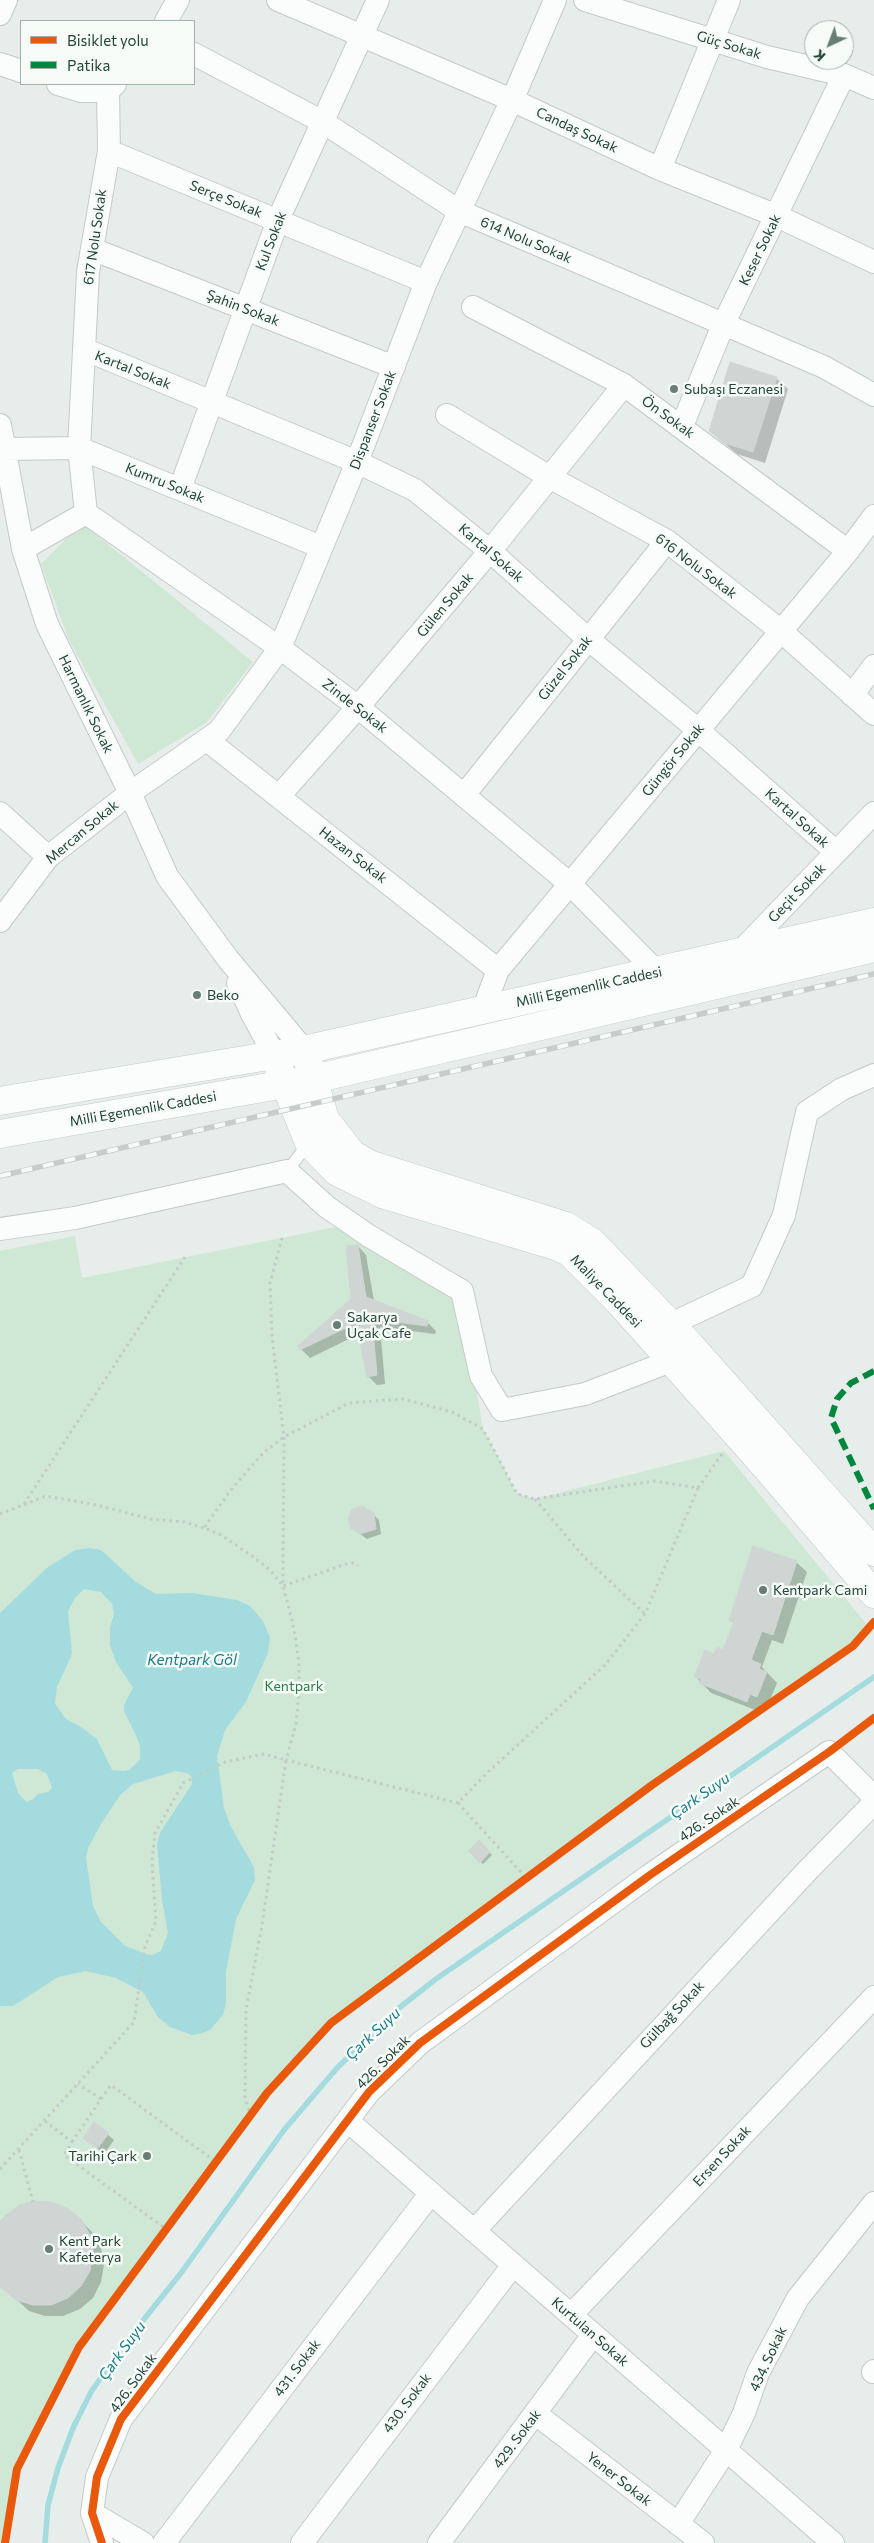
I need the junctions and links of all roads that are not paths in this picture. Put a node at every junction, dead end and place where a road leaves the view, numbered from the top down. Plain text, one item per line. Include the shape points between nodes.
1 (6, 0) edge
2 (178, 0) edge
3 (278, 0) edge
4 (378, 0) edge
5 (555, 0) edge
6 (585, 0) edge
7 (729, 0) edge
8 (0, 14) edge
9 (167, 20) edge
10 (362, 36) junction
11 (713, 40) junction
12 (195, 55) edge
13 (0, 64) edge
14 (20, 71) edge
15 (844, 75) junction
16 (61, 85) edge
17 (111, 87) edge
18 (874, 88) edge
19 (512, 100) junction
20 (323, 122) junction
21 (109, 151) junction
22 (660, 169) junction
23 (459, 211) junction
24 (777, 216) junction
25 (278, 220) junction
26 (92, 249) junction
27 (874, 262) edge
28 (426, 282) junction
29 (473, 307) dead end
30 (245, 309) junction
31 (723, 325) junction
32 (86, 350) junction
33 (394, 367) junction
34 (624, 385) junction
35 (874, 395) edge
36 (211, 402) junction
37 (447, 415) dead end
38 (0, 425) edge
39 (682, 426) junction
40 (79, 448) junction
41 (4, 449) junction
42 (357, 462) junction
43 (551, 478) junction
44 (180, 489) junction
45 (86, 513) junction
46 (874, 516) edge
47 (667, 541) junction
48 (321, 547) junction
49 (23, 549) junction
50 (490, 551) junction
51 (848, 551) junction
52 (781, 631) junction
53 (588, 639) junction
54 (280, 648) junction
55 (874, 666) edge
56 (852, 695) junction
57 (358, 707) junction
58 (874, 714) edge
59 (697, 729) junction
60 (208, 740) junction
61 (130, 793) junction
62 (464, 795) junction
63 (279, 796) junction
64 (0, 813) edge
65 (874, 813) edge
66 (836, 852) junction
67 (48, 857) junction
68 (570, 884) junction
69 (0, 921) edge
70 (874, 922) edge
71 (874, 948) edge
72 (741, 951) junction
73 (228, 960) junction
74 (498, 970) junction
75 (657, 972) junction
76 (483, 1010) junction
77 (304, 1050) junction
78 (275, 1056) junction
79 (874, 1075) edge
80 (314, 1079) junction
81 (285, 1084) junction
82 (0, 1101) edge
83 (0, 1134) edge
84 (309, 1143) junction
85 (287, 1171) junction
86 (0, 1229) edge
87 (659, 1329) junction
88 (671, 1361) junction
89 (874, 1552) edge
90 (874, 1594) edge
91 (874, 1797) edge
92 (874, 1802) edge
93 (874, 1998) edge
94 (348, 2121) junction
95 (431, 2193) junction
96 (874, 2203) edge
97 (474, 2231) junction
98 (513, 2264) junction
99 (571, 2315) junction
100 (593, 2335) junction
101 (536, 2414) junction
102 (726, 2450) junction
103 (92, 2513) junction
104 (678, 2524) junction
105 (102, 2543) edge
106 (143, 2543) edge
107 (164, 2543) edge
108 (302, 2543) edge
109 (440, 2543) edge
110 (703, 2543) edge
111 (832, 2543) edge

1 - 8 street
2 - 9 street
3 - 10 street, Candaş Sokak
4 - 10 street, Kul Sokak
5 - 19 street, Dispanser Sokak
6 - 11 street, Güç Sokak
7 - 11 street
10 - 19 street, Candaş Sokak
10 - 20 street, Kul Sokak
11 - 15 street, Güç Sokak
11 - 22 street
12 - 20 street, 614 Nolu Sokak
13 - 14 street
15 - 18 street, Güç Sokak
15 - 24 street, Keser Sokak
16 - 17 street via 81,91
17 - 21 street, 617 Nolu Sokak
19 - 22 street, Candaş Sokak
19 - 23 street, Dispanser Sokak
20 - 23 street, 614 Nolu Sokak
20 - 25 street, Kul Sokak
21 - 25 street, Serçe Sokak
21 - 26 street, 617 Nolu Sokak
22 - 24 street, Candaş Sokak
23 - 28 street, Dispanser Sokak
23 - 31 street, 614 Nolu Sokak
24 - 27 street, Candaş Sokak
24 - 31 street, Keser Sokak
25 - 28 street, Serçe Sokak
25 - 30 street, Kul Sokak
26 - 30 street, Şahin Sokak
26 - 32 street, 617 Nolu Sokak via 88,272
28 - 33 street, Dispanser Sokak
29 - 34 street, Ön Sokak
30 - 33 street, Şahin Sokak
30 - 36 street, Kul Sokak
31 - 35 street, 614 Nolu Sokak via 824,367
31 - 39 street, Keser Sokak
32 - 36 street, Kartal Sokak
32 - 40 street, 617 Nolu Sokak
33 - 42 street, Dispanser Sokak
34 - 39 street, Ön Sokak
34 - 43 street, Gülen Sokak
36 - 42 street, Kartal Sokak
36 - 44 street, Kul Sokak
37 - 43 street, 616 Nolu Sokak
38 - 41 street, Harmanlık Sokak
39 - 51 street, Ön Sokak
40 - 41 street, Kumru Sokak
40 - 44 street, Kumru Sokak
40 - 45 street, 617 Nolu Sokak
41 - 49 street, Harmanlık Sokak
42 - 48 street, Dispanser Sokak
42 - 50 street, Kartal Sokak via 415,490
43 - 47 street, 616 Nolu Sokak
43 - 50 street, Gülen Sokak
44 - 48 street, Kumru Sokak
45 - 49 street
45 - 54 street, Zinde Sokak
46 - 51 street, Güngör Sokak
47 - 52 street, 616 Nolu Sokak
47 - 53 street, Güzel Sokak
48 - 54 street, Dispanser Sokak
49 - 61 street, Harmanlık Sokak via 47,624
50 - 53 street, Kartal Sokak
50 - 57 street, Gülen Sokak
51 - 52 street, Güngör Sokak
52 - 56 street, 616 Nolu Sokak
52 - 59 street, Güngör Sokak
53 - 59 street, Kartal Sokak
53 - 62 street, Güzel Sokak
54 - 57 street, Zinde Sokak
54 - 60 street, Dispanser Sokak via 220,731
55 - 56 street
56 - 58 street, 616 Nolu Sokak
57 - 62 street, Zinde Sokak
57 - 63 street, Gülen Sokak
59 - 66 street, Kartal Sokak
59 - 68 street, Güngör Sokak
60 - 61 street, Dispanser Sokak
60 - 63 street, Hazan Sokak
61 - 67 street, Mercan Sokak
61 - 73 street, Harmanlık Sokak via 167,876
62 - 68 street, Zinde Sokak
63 - 74 street, Hazan Sokak
64 - 67 street
65 - 66 street, Geçit Sokak
66 - 72 street, Geçit Sokak
67 - 69 street, Mercan Sokak
68 - 74 street, Güngör Sokak
68 - 75 street, Zinde Sokak
70 - 72 main road, Milli Egemenlik Caddesi
71 - 80 main road, Milli Egemenlik Caddesi
72 - 75 main road, Milli Egemenlik Caddesi
73 - 77 street, Harmanlık Sokak
73 - 78 street, Harmanlık Sokak
74 - 76 street, Güngör Sokak
75 - 76 main road, Milli Egemenlik Caddesi
76 - 77 main road, Milli Egemenlik Caddesi
77 - 78 main road, Milli Egemenlik Caddesi
77 - 80 main road, Maliye Caddesi
78 - 81 main road, Maliye Caddesi
78 - 82 main road
79 - 87 street via 842,1089 807,1112 784,1215 752,1286
80 - 81 main road, Milli Egemenlik Caddesi
80 - 87 main road, Maliye Caddesi via 325,1119 352,1154 368,1164 580,1233 592,1242
81 - 83 main road, Milli Egemenlik Caddesi
81 - 84 main road, Maliye Caddesi
84 - 85 lane
84 - 87 main road, Maliye Caddesi via 337,1172 366,1187 569,1252
85 - 86 street via 75,1218
85 - 88 street via 327,1208 462,1291 480,1376 502,1410 585,1394
87 - 88 main road, Maliye Caddesi
87 - 89 main road, Maliye Caddesi
88 - 90 main road, Maliye Caddesi
91 - 94 street, 426. Sokak via 829,1752 650,1875 420,2043 369,2092
92 - 97 street, Gülbağ Sokak
93 - 99 street, Ersen Sokak
94 - 95 street, Kurtulan Sokak
94 - 103 street, 426. Sokak via 121,2419 97,2477
95 - 97 street, Kurtulan Sokak
95 - 107 street, 431. Sokak
96 - 102 street, 434. Sokak via 798,2298 758,2373
97 - 98 street, Kurtulan Sokak
98 - 99 street, Kurtulan Sokak
98 - 108 street, 430. Sokak
99 - 100 street, Kurtulan Sokak
100 - 101 street, 429. Sokak
100 - 102 street, Kurtulan Sokak
101 - 104 street, Yener Sokak
101 - 109 street, 429. Sokak
102 - 104 street, 434. Sokak
102 - 111 street, Kurtulan Sokak
103 - 105 street, 426. Sokak
103 - 106 street
104 - 110 street, Yener Sokak

